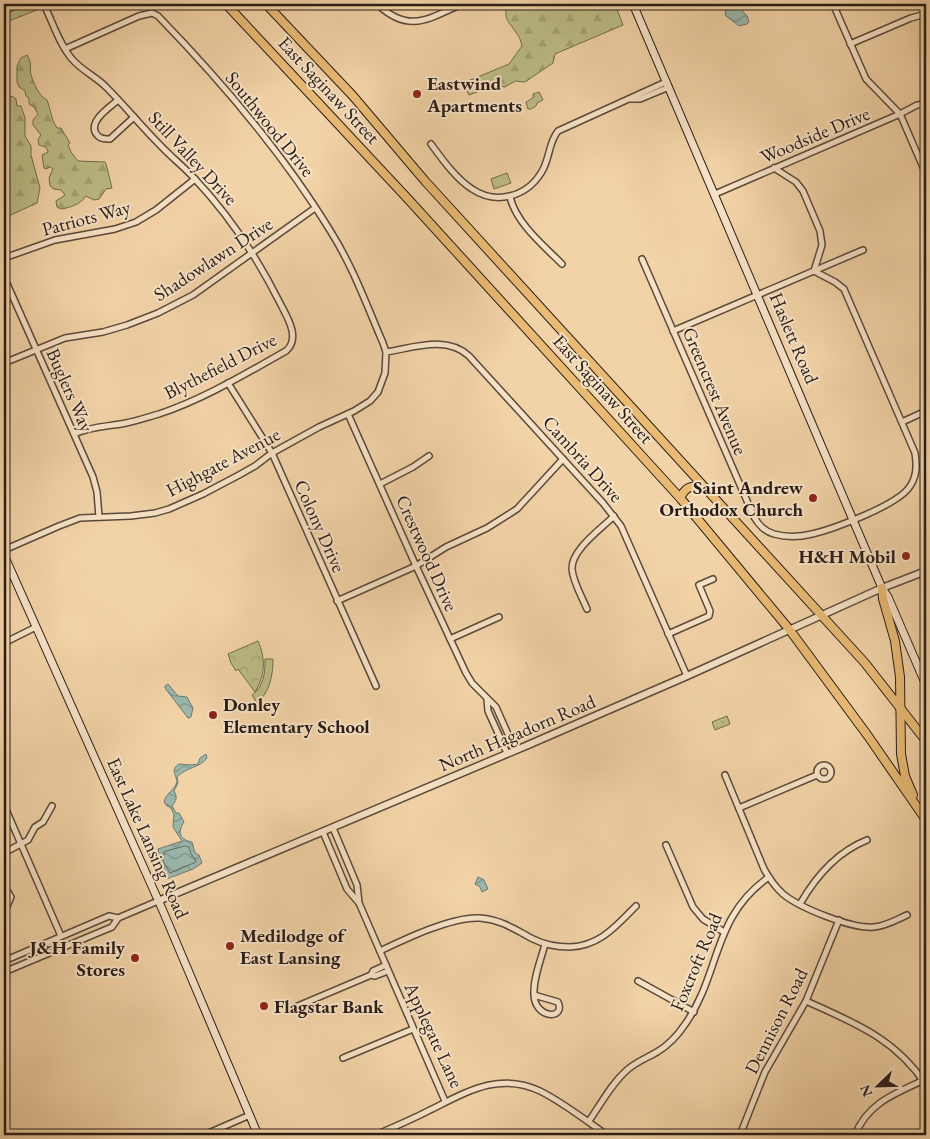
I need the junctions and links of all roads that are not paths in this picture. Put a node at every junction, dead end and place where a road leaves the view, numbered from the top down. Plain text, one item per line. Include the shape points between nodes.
1 (226, 4) edge
2 (266, 4) edge
3 (378, 4) edge
4 (462, 4) edge
5 (633, 4) edge
6 (833, 4) edge
7 (46, 9) dead end
8 (926, 14) edge
9 (850, 44) junction
10 (65, 49) junction
11 (668, 84) junction
12 (118, 100) junction
13 (926, 104) edge
14 (900, 114) junction
15 (134, 117) junction
16 (430, 144) dead end
17 (774, 168) junction
18 (926, 174) edge
19 (195, 179) junction
20 (715, 194) junction
21 (510, 197) junction
22 (315, 208) junction
23 (863, 250) dead end
24 (252, 253) junction
25 (4, 258) edge
26 (642, 259) dead end
27 (562, 264) dead end
28 (814, 271) junction
29 (4, 277) edge
30 (758, 295) junction
31 (673, 331) junction
32 (292, 344) joint
33 (36, 350) junction
34 (386, 352) junction
35 (4, 363) edge
36 (228, 383) junction
37 (926, 411) edge
38 (348, 414) junction
39 (902, 422) junction
40 (74, 434) junction
41 (272, 453) junction
42 (429, 456) dead end
43 (563, 459) junction
44 (380, 484) junction
45 (707, 491) junction
46 (681, 500) junction
47 (614, 516) junction
48 (99, 517) junction
49 (854, 519) junction
50 (4, 550) edge
51 (4, 555) edge
52 (416, 566) junction
53 (926, 571) edge
54 (714, 579) dead end
55 (882, 588) junction
56 (337, 601) junction
57 (587, 609) dead end
58 (821, 616) junction
59 (500, 617) dead end
60 (36, 628) junction
61 (789, 629) junction
62 (668, 634) junction
63 (450, 639) junction
64 (4, 642) edge
65 (686, 676) junction
66 (926, 685) edge
67 (376, 686) dead end
68 (487, 699) junction
69 (901, 708) junction
70 (926, 741) edge
71 (515, 750) junction
72 (507, 753) junction
73 (725, 775) dead end
74 (817, 775) dead end
75 (4, 804) edge
76 (52, 806) dead end
77 (739, 808) junction
78 (924, 816) edge
79 (333, 828) junction
80 (323, 832) junction
81 (867, 840) dead end
82 (21, 844) junction
83 (666, 845) dead end
84 (4, 853) edge
85 (769, 877) junction
86 (4, 889) edge
87 (158, 901) junction
88 (360, 903) junction
89 (800, 904) junction
90 (636, 906) dead end
91 (4, 912) edge
92 (907, 915) dead end
93 (118, 918) junction
94 (839, 920) junction
95 (724, 932) junction
96 (61, 936) junction
97 (546, 944) junction
98 (380, 951) junction
99 (4, 961) edge
100 (387, 968) junction
101 (4, 972) edge
102 (638, 980) dead end
103 (534, 995) junction
104 (806, 1001) junction
105 (293, 1008) dead end
106 (694, 1012) junction
107 (413, 1029) junction
108 (343, 1058) dead end
109 (925, 1081) edge
110 (445, 1101) junction
111 (250, 1115) junction
112 (589, 1121) junction
113 (598, 1133) edge
114 (204, 1135) edge
115 (258, 1135) edge
116 (376, 1135) edge
117 (607, 1135) edge
118 (740, 1135) edge
119 (855, 1135) edge

1 - 46 main road, East Saginaw Street via 402,192
2 - 45 main road, East Saginaw Street
3 - 4 street via 394,18 411,22 428,19
5 - 11 main road, Haslett Road
6 - 9 street
7 - 10 street, Still Valley Drive
8 - 9 street
9 - 14 street via 868,83
10 - 12 street, Still Valley Drive
10 - 22 street, Southwood Drive via 139,16 152,13 158,16 253,121
11 - 20 main road, Haslett Road
11 - 21 street via 640,99 629,99 558,130 542,172 530,186
12 - 15 street, Still Valley Drive
12 - 15 street via 96,121 94,128 98,136 110,139
13 - 14 street, Woodside Drive
14 - 17 street, Woodside Drive
14 - 18 street
15 - 19 street, Still Valley Drive
16 - 21 street via 473,190 496,197
17 - 20 street, Woodside Drive
17 - 28 street via 792,179 802,191 820,231 822,244
19 - 24 street, Still Valley Drive
19 - 25 street, Patriots Way via 136,222 55,240
20 - 30 main road, Haslett Road
21 - 27 street via 519,218
22 - 24 street, Shadowlawn Drive
22 - 34 street, Southwood Drive via 350,268
23 - 28 street
24 - 32 street, Still Valley Drive via 286,315 293,335
24 - 33 street, Shadowlawn Drive via 193,294 158,313 103,332 65,338
26 - 31 street, Greencrest Avenue
28 - 30 street
28 - 39 street, Greencrest Avenue via 844,290
29 - 33 street, Buglers Way
30 - 31 street
30 - 49 main road, Haslett Road
31 - 49 street, Greencrest Avenue via 759,525 776,535 801,536
32 - 36 street, Blythefield Drive via 286,351
33 - 35 street, Shadowlawn Drive
33 - 40 street, Buglers Way
34 - 38 street, Highgate Avenue via 385,372 378,392 370,401
34 - 43 street, Cambria Drive via 438,344 457,347 469,356
36 - 40 street, Blythefield Drive via 160,414 87,428
36 - 41 street, Colony Drive
37 - 39 street
38 - 41 street, Highgate Avenue
38 - 44 street, Crestwood Drive
39 - 49 street, Greencrest Avenue via 915,453 914,479 903,495
40 - 48 street, Buglers Way via 93,477
41 - 48 street, Highgate Avenue via 255,466 177,506 156,513
41 - 56 street, Colony Drive
42 - 44 street
43 - 47 street, Cambria Drive
43 - 52 street via 517,508
44 - 52 street, Crestwood Drive
45 - 46 main road via 690,487 685,489
45 - 58 main road, East Saginaw Street
46 - 61 main road, East Saginaw Street
47 - 57 street via 581,548 572,564 573,576
47 - 62 street, Cambria Drive
48 - 50 street, Highgate Avenue via 80,518
49 - 55 main road, Haslett Road
51 - 60 main road, East Lake Lansing Road
52 - 56 street
52 - 63 street, Crestwood Drive
53 - 55 street, North Hagadorn Road
54 - 62 street via 699,585 710,611 708,616
55 - 58 street, North Hagadorn Road
55 - 66 main road, Haslett Road
55 - 69 main road via 897,653
56 - 67 street, Colony Drive
58 - 61 street, North Hagadorn Road
58 - 69 main road, East Saginaw Street
59 - 63 street
60 - 64 street
60 - 87 main road, East Lake Lansing Road
61 - 65 street, North Hagadorn Road
61 - 78 main road, East Saginaw Street
62 - 65 street, Cambria Drive
63 - 68 street, Crestwood Drive via 466,673
65 - 71 street, North Hagadorn Road
68 - 71 street, Crestwood Drive via 496,707
68 - 72 street, Crestwood Drive via 488,711
69 - 70 main road, East Saginaw Street
69 - 78 main road via 903,766
71 - 72 street, North Hagadorn Road
72 - 79 street, North Hagadorn Road
73 - 77 street
74 - 77 street
75 - 82 street
76 - 82 street via 43,822
77 - 85 street
79 - 80 street, North Hagadorn Road
79 - 88 street, Applegate Lane via 357,886
80 - 87 street, North Hagadorn Road
80 - 88 street, Applegate Lane via 347,889
81 - 89 street via 843,852 819,875
82 - 84 street
82 - 96 street
83 - 95 street via 693,907 703,919
85 - 89 street via 782,893
85 - 95 street, Foxcroft Road via 737,907
86 - 91 street via 11,897
87 - 93 street, North Hagadorn Road
87 - 111 main road, East Lake Lansing Road
88 - 98 street, Applegate Lane
89 - 94 street
90 - 97 street via 613,930 594,943 560,947
92 - 94 street via 893,922 863,928
93 - 96 street, North Hagadorn Road via 109,916
93 - 101 street, North Hagadorn Road via 112,927
94 - 104 street, Dennison Road
95 - 106 street, Foxcroft Road
96 - 99 street, North Hagadorn Road
97 - 98 street via 505,923 479,918 454,920
97 - 103 street
98 - 100 street, Applegate Lane
100 - 105 street via 373,971
100 - 107 street, Applegate Lane
102 - 106 street
103 - 103 street via 538,1009 550,1015 559,1011 558,1002
104 - 109 street via 882,1038
104 - 118 street, Dennison Road via 765,1072
106 - 112 street, Foxcroft Road via 670,1042 619,1078
107 - 108 street
107 - 110 street, Applegate Lane
109 - 119 street via 872,1108
110 - 112 street, Applegate Lane via 476,1088 512,1084 539,1090
110 - 116 street
111 - 114 street
111 - 115 main road, East Lake Lansing Road
112 - 113 street, Applegate Lane
113 - 117 street, Applegate Lane

